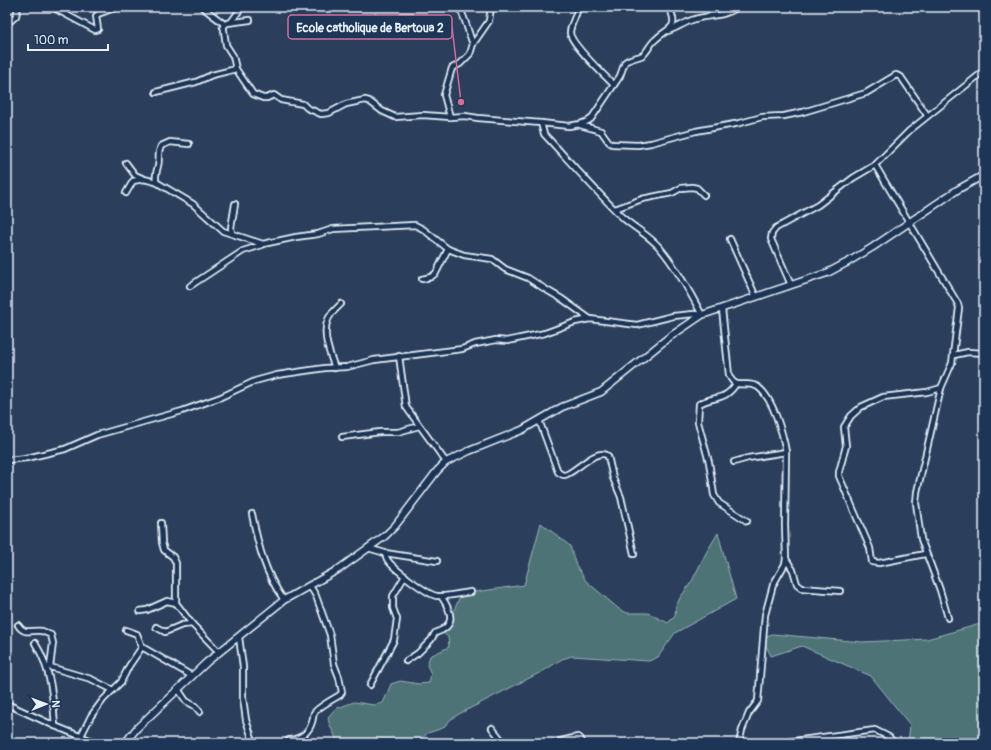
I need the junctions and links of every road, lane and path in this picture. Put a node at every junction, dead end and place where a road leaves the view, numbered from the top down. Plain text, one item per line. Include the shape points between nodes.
1 (18, 7) edge
2 (52, 7) edge
3 (117, 7) edge
4 (202, 7) edge
5 (242, 7) edge
6 (459, 7) edge
7 (491, 7) edge
8 (578, 7) edge
9 (668, 7) edge
10 (738, 7) edge
11 (250, 20) dead end
12 (231, 22) junction
13 (7, 24) edge
14 (224, 27) junction
15 (668, 31) junction
16 (473, 44) junction
17 (236, 69) junction
18 (984, 71) edge
19 (614, 85) junction
20 (156, 92) dead end
21 (928, 115) junction
22 (450, 117) junction
23 (541, 123) junction
24 (580, 124) junction
25 (189, 144) dead end
26 (126, 164) dead end
27 (875, 165) junction
28 (984, 175) edge
29 (144, 179) junction
30 (156, 182) junction
31 (126, 194) dead end
32 (704, 194) dead end
33 (235, 204) dead end
34 (614, 209) junction
35 (909, 222) junction
36 (232, 233) junction
37 (730, 239) dead end
38 (263, 244) junction
39 (448, 249) junction
40 (422, 279) dead end
41 (791, 285) junction
42 (190, 286) dead end
43 (756, 297) junction
44 (342, 304) dead end
45 (722, 309) junction
46 (702, 315) junction
47 (590, 319) junction
48 (984, 353) edge
49 (954, 355) junction
50 (399, 356) junction
51 (335, 368) junction
52 (736, 384) junction
53 (941, 388) junction
54 (539, 420) junction
55 (419, 426) junction
56 (342, 437) dead end
57 (786, 452) junction
58 (7, 460) edge
59 (446, 462) junction
60 (734, 462) dead end
61 (252, 514) dead end
62 (746, 521) dead end
63 (161, 523) dead end
64 (367, 548) junction
65 (385, 553) junction
66 (634, 554) dead end
67 (925, 554) junction
68 (786, 559) junction
69 (437, 561) dead end
70 (405, 576) junction
71 (310, 586) junction
72 (840, 591) dead end
73 (471, 592) dead end
74 (441, 596) junction
75 (284, 600) junction
76 (176, 603) junction
77 (140, 610) dead end
78 (948, 618) dead end
79 (192, 624) junction
80 (18, 625) dead end
81 (156, 627) dead end
82 (126, 630) dead end
83 (239, 636) junction
84 (35, 643) dead end
85 (142, 647) junction
86 (219, 652) junction
87 (406, 661) dead end
88 (192, 676) junction
89 (370, 685) dead end
90 (178, 689) junction
91 (113, 690) junction
92 (7, 704) edge
93 (200, 712) dead end
94 (55, 726) junction
95 (492, 728) dead end
96 (81, 736) junction
97 (289, 740) dead end
98 (97, 743) edge
99 (125, 743) edge
100 (256, 743) edge
101 (504, 743) edge
102 (552, 743) edge
103 (582, 743) edge
104 (739, 743) edge
105 (779, 743) edge
106 (894, 743) edge

1 - 13 street via 16,16
2 - 3 street via 95,30 98,29 96,16
4 - 14 street via 222,22
5 - 12 street
6 - 16 street
7 - 16 street via 489,21
8 - 19 street via 577,15 570,27 571,38
9 - 15 street via 673,20
10 - 15 street via 728,13 692,20
11 - 12 street
12 - 14 street
14 - 17 street via 226,45 233,56
15 - 19 street via 655,40 646,52 625,62
16 - 22 street via 470,54 452,68 444,95
17 - 20 street
17 - 22 street via 255,96 267,98 274,95 286,102 302,104 321,114 365,100 395,117
18 - 21 street
19 - 24 street via 591,119
21 - 24 street via 901,77 896,75 866,93 803,112 762,117 651,143 612,144 601,131
21 - 27 street via 908,131
22 - 23 street
23 - 24 street via 569,126
23 - 34 street via 544,134
25 - 30 street via 170,142 161,146 155,172
26 - 29 street via 135,175
27 - 35 street
27 - 41 street via 772,233 771,238
28 - 35 street
29 - 30 street
29 - 31 street via 133,181
30 - 36 street via 193,204 223,231
32 - 34 street via 697,188 681,188 672,193 642,199
33 - 36 street
34 - 46 street via 661,248 686,284
35 - 41 street via 874,248 848,262 827,273
35 - 49 street via 958,304
36 - 38 street
37 - 43 street
38 - 39 street via 334,229 407,224 423,229
38 - 42 street via 244,251
39 - 40 street via 436,273
39 - 47 street via 492,260 505,269 528,278
41 - 43 street
43 - 45 street
44 - 51 street via 331,314 327,322 328,349
45 - 46 street
45 - 52 street via 729,375 731,381
46 - 47 street via 673,316 637,325
46 - 54 street via 668,338 601,392 562,407
47 - 50 street via 535,336 507,341 496,340 462,349
48 - 49 street via 968,352
49 - 53 street
50 - 51 street
50 - 55 street via 406,407
51 - 58 street via 277,375 255,381 182,411 97,435 65,449
52 - 57 street via 753,385 766,396 775,415
52 - 62 street via 725,396 699,404 698,422 710,462 714,495 719,503
53 - 67 street via 917,492 920,539
53 - 67 street via 883,397 861,407 844,427 846,446 839,472 870,548 872,562 879,563
54 - 59 street via 522,430
54 - 66 street via 558,472 561,474 570,473 601,453 608,456 621,497
55 - 56 street via 398,432 375,432
55 - 59 street
57 - 60 street
57 - 68 street
59 - 64 street via 395,526
61 - 75 street via 258,546 266,569 274,587
63 - 76 street via 164,550 176,563
64 - 65 street
64 - 71 street
65 - 69 street
65 - 70 street via 387,560
67 - 78 street
68 - 72 street via 797,584 802,588
68 - 104 street via 773,585 765,615 758,701 749,713
70 - 74 street via 434,596
70 - 89 street via 394,596 393,608 397,619 394,640
71 - 75 street
71 - 97 street via 330,635 334,664 342,692 314,713 307,732 299,738
73 - 74 street
74 - 87 street via 450,611 448,625 444,630 435,633 419,652
75 - 83 street
76 - 77 street via 167,601 147,610
76 - 79 street
79 - 81 street via 165,632
79 - 86 street
80 - 91 street via 21,630 40,630 50,635 53,643 50,667 91,679
82 - 85 street via 137,634
83 - 86 street
83 - 100 street via 246,720
84 - 94 street via 45,663 53,697
85 - 88 street
85 - 91 street via 121,682
86 - 88 street
88 - 90 street
90 - 93 street via 186,701
90 - 99 street
91 - 96 street via 90,716
92 - 94 street
94 - 96 street
95 - 101 street
96 - 98 street
102 - 103 street via 578,737
105 - 106 street via 875,730 889,737

